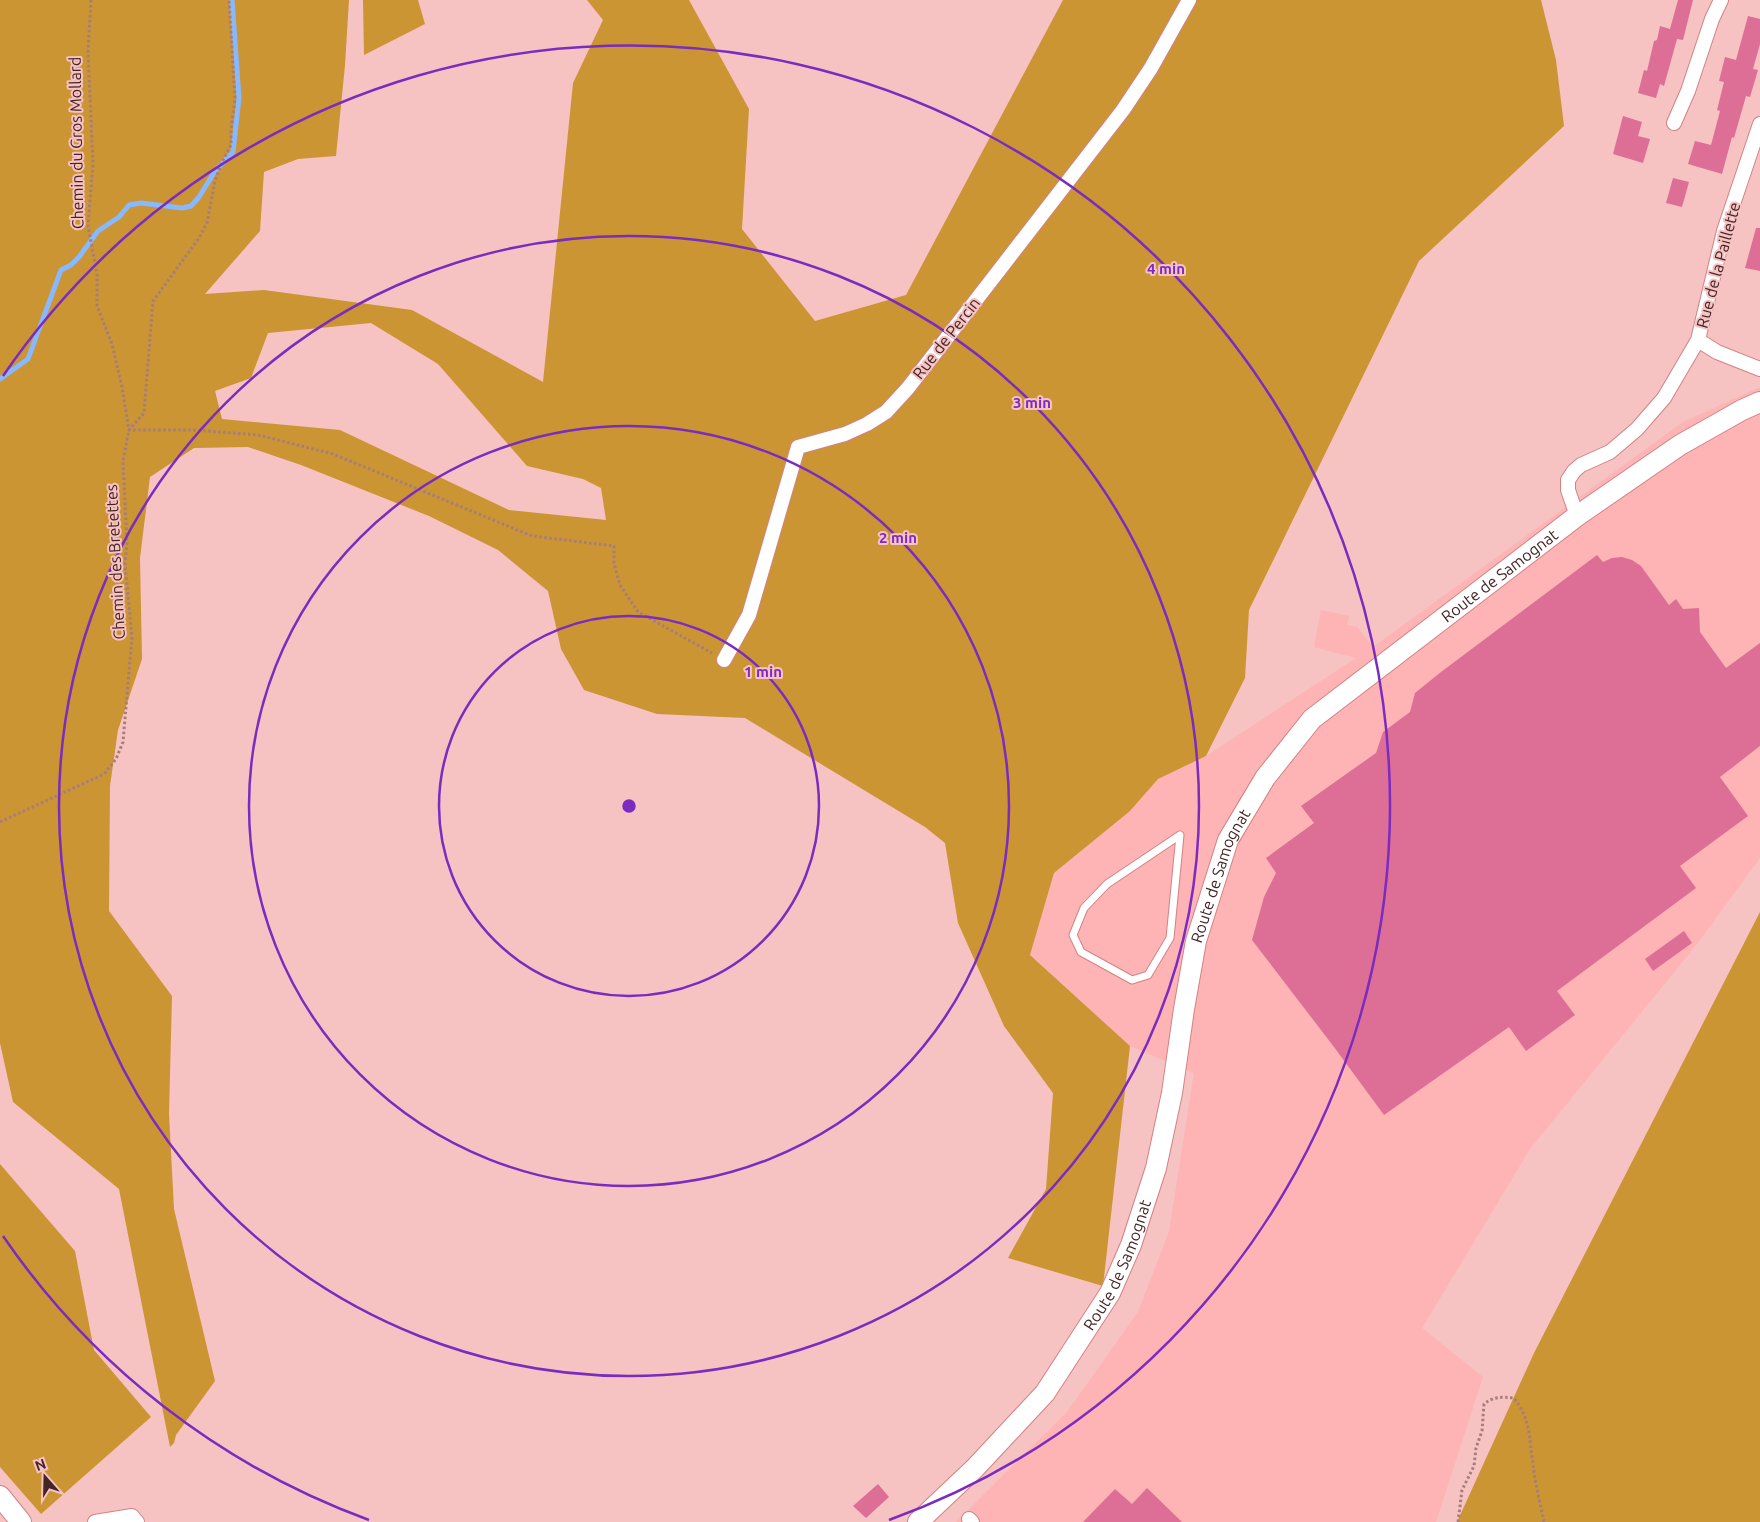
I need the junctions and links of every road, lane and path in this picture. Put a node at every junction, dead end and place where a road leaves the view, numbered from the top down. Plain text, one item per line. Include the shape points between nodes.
1 (92, 0) edge
2 (228, 0) edge
3 (1189, 0) edge
4 (1722, 0) edge
5 (1674, 123) dead end
6 (1760, 124) edge
7 (1698, 340) junction
8 (1760, 369) edge
9 (1760, 402) edge
10 (129, 430) junction
11 (1577, 516) junction
12 (724, 660) joint
13 (0, 822) edge
14 (1180, 835) joint
15 (0, 1496) edge
16 (21, 1522) edge
17 (95, 1522) edge
18 (137, 1522) edge
19 (918, 1522) edge
20 (1458, 1522) edge
21 (1544, 1522) edge

1 - 10 path, Chemin du Gros Mollard via 88,52 92,164 88,226 97,274 97,306 112,344
2 - 10 path, Chemin des Bretettes via 235,99 231,146 215,180 207,223 184,261 153,301 144,413
3 - 12 street, Rue de Percin via 1123,110 908,388 886,412 867,424 845,434 798,447 749,615
4 - 5 street
6 - 7 street, Rue de la Paillette via 1724,231
7 - 8 street, Rue de la Paillette via 1717,352
7 - 11 street via 1664,398 1637,429 1610,452 1582,465 1570,475 1568,490
9 - 11 main road, Route de Samognat via 1680,446
10 - 12 path via 194,430 258,435 333,454 532,536 614,546 614,563 620,585 638,612
10 - 13 path, Chemin des Bretettes via 123,461 127,543 124,564 132,637 123,742 116,759 104,774
11 - 19 main road, Route de Samognat via 1312,719 1264,778 1228,840 1196,941 1172,1093 1156,1168 1131,1245 1110,1292 1045,1393 975,1468
14 - 14 lane via 1107,884 1084,908 1073,935 1081,952 1132,980 1148,975 1170,938
15 - 16 main road
17 - 18 street via 132,1516
20 - 21 path via 1462,1490 1474,1466 1482,1431 1484,1404 1492,1398 1514,1398 1522,1408 1528,1424

